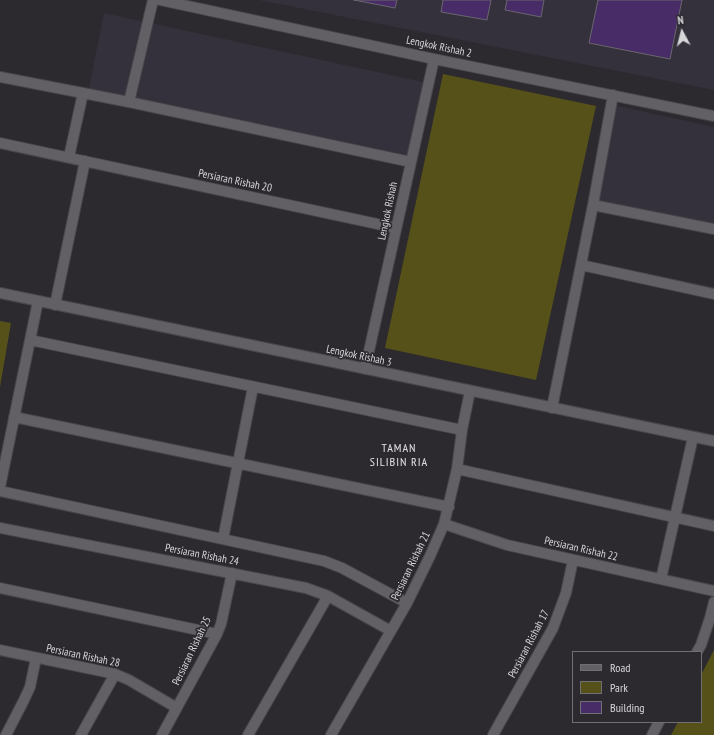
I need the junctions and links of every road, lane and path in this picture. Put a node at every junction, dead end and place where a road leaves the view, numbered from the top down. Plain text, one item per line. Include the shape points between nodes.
1 (153, 0) edge
2 (160, 0) edge
3 (434, 59) junction
4 (0, 77) edge
5 (83, 93) junction
6 (613, 95) junction
7 (129, 102) junction
8 (714, 116) edge
9 (0, 143) edge
10 (69, 157) junction
11 (85, 161) junction
12 (411, 162) junction
13 (593, 205) junction
14 (396, 228) junction
15 (714, 229) edge
16 (581, 265) junction
17 (0, 293) edge
18 (714, 294) edge
19 (38, 301) junction
20 (55, 304) junction
21 (30, 340) junction
22 (365, 369) junction
23 (253, 387) junction
24 (470, 391) junction
25 (552, 408) junction
26 (14, 417) junction
27 (462, 430) junction
28 (693, 437) junction
29 (714, 442) edge
30 (238, 463) junction
31 (457, 469) junction
32 (0, 487) edge
33 (0, 491) edge
34 (449, 507) junction
35 (675, 517) junction
36 (444, 524) junction
37 (714, 526) edge
38 (0, 528) edge
39 (223, 539) junction
40 (573, 560) junction
41 (232, 573) junction
42 (661, 579) junction
43 (0, 588) edge
44 (714, 591) edge
45 (328, 596) junction
46 (714, 602) edge
47 (407, 604) junction
48 (391, 631) junction
49 (217, 634) junction
50 (0, 650) edge
51 (698, 651) edge
52 (36, 658) junction
53 (115, 674) junction
54 (177, 708) junction
55 (658, 723) edge
56 (6, 735) edge
57 (82, 735) edge
58 (162, 735) edge
59 (248, 735) edge
60 (331, 735) edge
61 (493, 735) edge
62 (652, 735) edge

1 - 7 street
2 - 3 street, Lengkok Rishah 2
3 - 6 street, Lengkok Rishah 2
3 - 12 street, Lengkok Rishah
4 - 5 street
5 - 7 street
5 - 10 street
6 - 8 street, Lengkok Rishah 2
6 - 13 street
7 - 12 street
9 - 10 street, Persiaran Rishah 20
10 - 11 street, Persiaran Rishah 20
11 - 14 street, Persiaran Rishah 20
11 - 20 street
12 - 14 street, Lengkok Rishah
13 - 15 street
13 - 16 street
14 - 22 street, Lengkok Rishah
16 - 18 street
16 - 25 street
17 - 19 street, Lengkok Rishah 3
19 - 20 street, Lengkok Rishah 3
19 - 21 street
20 - 22 street, Lengkok Rishah 3
21 - 23 street
21 - 26 street
22 - 24 street, Lengkok Rishah 3
23 - 27 street
23 - 30 street
24 - 25 street, Lengkok Rishah 3
24 - 27 street, Persiaran Rishah 21
25 - 28 street, Lengkok Rishah 3
26 - 30 street
26 - 32 street
27 - 31 street, Persiaran Rishah 21
28 - 29 street, Lengkok Rishah 3
28 - 35 street
30 - 34 street
30 - 39 street
31 - 34 street, Persiaran Rishah 21
31 - 35 street
33 - 39 street
34 - 36 street, Persiaran Rishah 21
35 - 37 street
35 - 42 street
36 - 40 street, Persiaran Rishah 22 via 507,545
36 - 47 street, Persiaran Rishah 21
38 - 41 street, Persiaran Rishah 24
39 - 47 street via 324,561 342,568
40 - 42 street, Persiaran Rishah 22
40 - 61 street, Persiaran Rishah 17 via 566,593 553,628
41 - 45 street, Persiaran Rishah 24 via 306,588
41 - 49 street, Persiaran Rishah 25
42 - 44 street, Persiaran Rishah 22
43 - 49 street
45 - 48 street, Persiaran Rishah 24
45 - 59 street
46 - 51 street
47 - 48 street, Persiaran Rishah 21
48 - 60 street, Persiaran Rishah 21
49 - 54 street, Persiaran Rishah 25
50 - 52 street, Persiaran Rishah 28
52 - 53 street, Persiaran Rishah 28
52 - 56 street via 30,687
53 - 54 street, Persiaran Rishah 28
53 - 57 street
54 - 58 street, Persiaran Rishah 25
55 - 62 street

